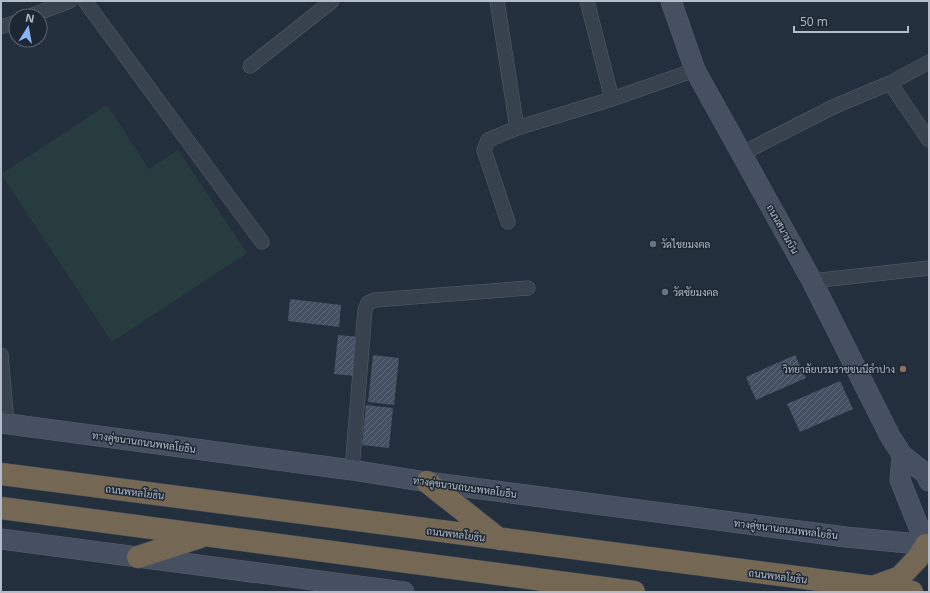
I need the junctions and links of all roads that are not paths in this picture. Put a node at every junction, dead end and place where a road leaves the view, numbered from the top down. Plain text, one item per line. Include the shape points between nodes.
1 (70, 1) edge
2 (85, 1) edge
3 (332, 1) edge
4 (497, 1) edge
5 (587, 1) edge
6 (671, 1) edge
7 (48, 9) edge
8 (929, 62) edge
9 (250, 66) dead end
10 (695, 70) junction
11 (890, 83) junction
12 (612, 99) junction
13 (517, 128) junction
14 (929, 140) edge
15 (741, 154) junction
16 (508, 222) dead end
17 (262, 242) dead end
18 (929, 268) edge
19 (812, 281) junction
20 (528, 288) dead end
21 (1, 355) edge
22 (4, 423) edge
23 (902, 455) junction
24 (352, 470) junction
25 (1, 474) edge
26 (929, 481) edge
27 (427, 482) junction
28 (1, 508) edge
29 (207, 535) junction
30 (1, 539) edge
31 (499, 539) junction
32 (928, 546) edge
33 (138, 557) junction
34 (872, 587) junction
35 (404, 592) edge
36 (634, 592) edge
37 (912, 592) edge

1 - 7 street
2 - 17 street
3 - 9 street
4 - 13 street
5 - 12 street
6 - 10 main road, ถนนสนามบิน
8 - 11 street
10 - 12 street
10 - 15 main road, ถนนสนามบิน
11 - 14 street
11 - 15 street via 833,107
12 - 13 street
13 - 16 street via 488,140 484,150
15 - 19 main road, ถนนสนามบิน
18 - 19 street
19 - 23 main road, ถนนสนามบิน
20 - 24 street via 375,300 368,303 365,310
21 - 22 street
22 - 24 main road, ทางคู่ขนานถนนพหลโยธิน
23 - 26 main road, ถนนสนามบิน via 926,474
23 - 32 main road via 900,480
24 - 27 main road, ทางคู่ขนานถนนพหลโยธิน
25 - 31 highway, ถนนพหลโยธิน
27 - 31 highway
27 - 32 main road, ทางคู่ขนานถนนพหลโยธิน
28 - 29 highway
29 - 33 highway
29 - 36 highway
30 - 33 main road
31 - 34 highway, ถนนพหลโยธิน
32 - 34 highway via 900,577
33 - 35 main road
34 - 37 highway, ถนนพหลโยธิน

